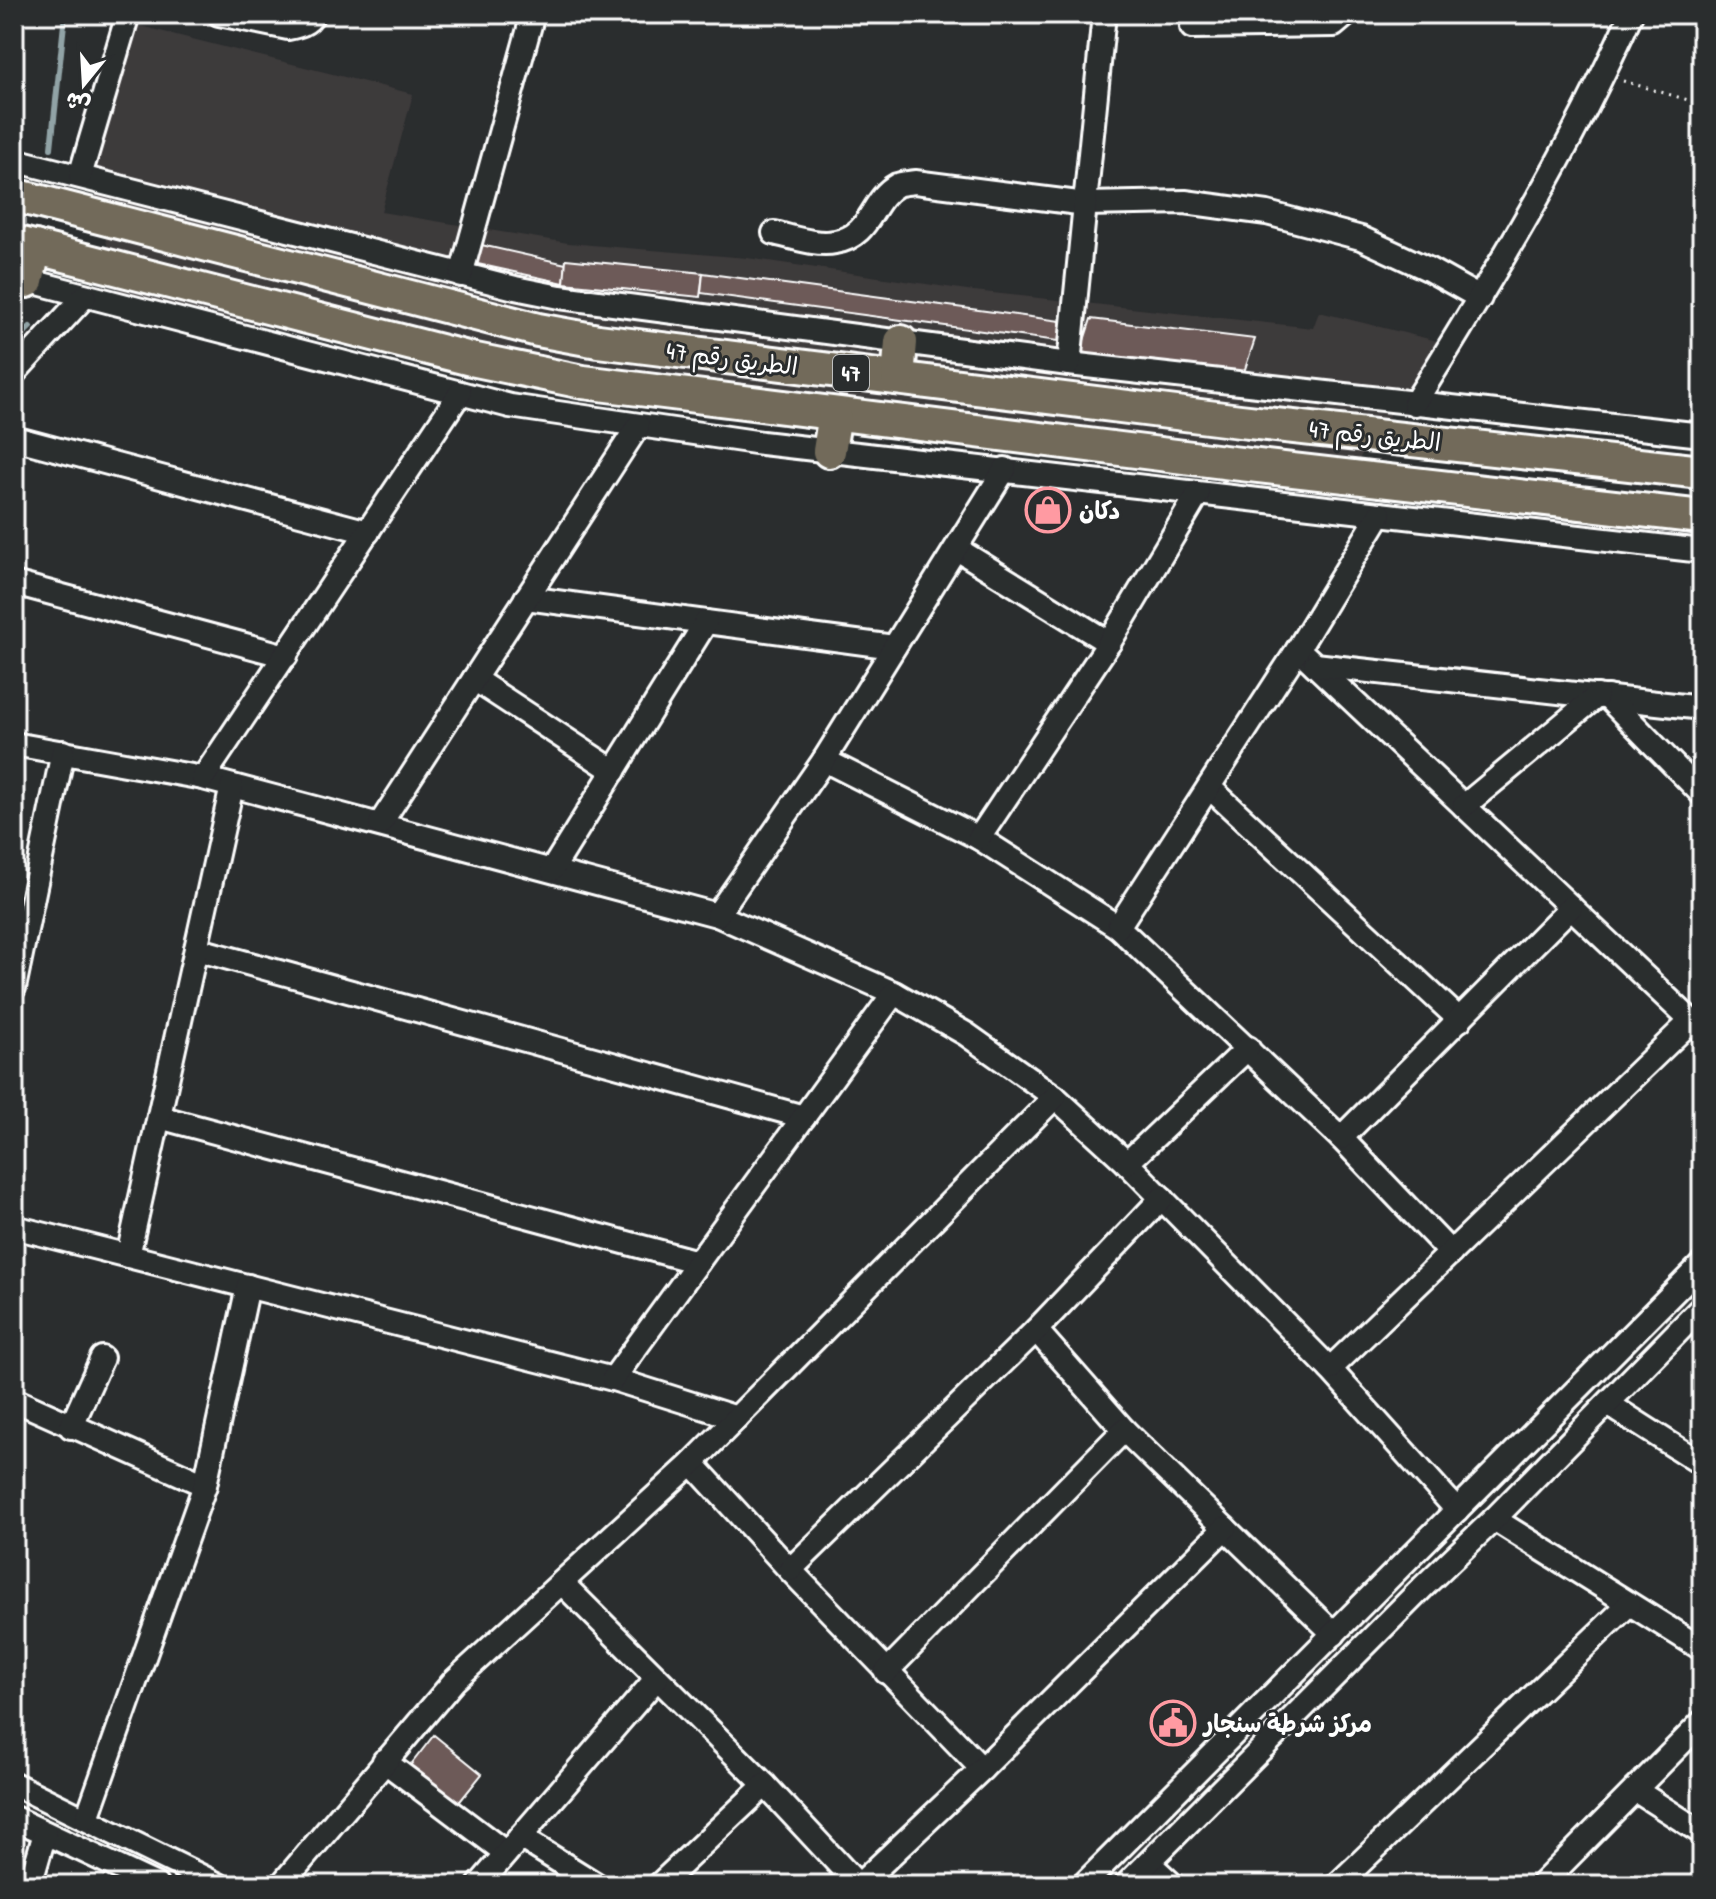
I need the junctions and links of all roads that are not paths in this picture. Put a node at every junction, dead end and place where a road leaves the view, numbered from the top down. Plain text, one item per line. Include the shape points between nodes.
1 (128, 14) edge
2 (219, 14) edge
3 (313, 14) edge
4 (533, 14) edge
5 (1104, 14) edge
6 (1195, 14) edge
7 (1347, 14) edge
8 (1631, 14) edge
9 (14, 160) edge
10 (80, 176) junction
11 (14, 195) edge
12 (1086, 204) junction
13 (774, 233) dead end
14 (24, 244) edge
15 (284, 264) junction
16 (461, 275) junction
17 (21, 279) edge
18 (85, 296) junction
19 (1480, 298) junction
20 (273, 308) junction
21 (901, 342) junction
22 (1069, 364) junction
23 (14, 373) edge
24 (898, 378) junction
25 (460, 393) junction
26 (1414, 404) junction
27 (835, 414) junction
28 (638, 426) junction
29 (1702, 435) edge
30 (14, 438) edge
31 (829, 451) junction
32 (1005, 469) junction
33 (1702, 472) edge
34 (1198, 494) junction
35 (1380, 514) junction
36 (1702, 517) edge
37 (368, 532) junction
38 (957, 549) junction
39 (1702, 551) edge
40 (14, 583) edge
41 (526, 598) junction
42 (706, 622) junction
43 (1109, 643) junction
44 (894, 647) junction
45 (1298, 649) junction
46 (286, 656) junction
47 (1315, 665) junction
48 (474, 679) junction
49 (1602, 697) junction
50 (1702, 708) edge
51 (14, 744) edge
52 (63, 752) junction
53 (824, 760) junction
54 (614, 771) junction
55 (203, 778) junction
56 (232, 786) junction
57 (1209, 787) junction
58 (1702, 794) edge
59 (1464, 806) junction
60 (380, 824) junction
61 (979, 838) junction
62 (552, 870) junction
63 (1571, 907) junction
64 (717, 915) junction
65 (1118, 927) junction
66 (196, 949) junction
67 (14, 988) edge
68 (894, 993) junction
69 (1460, 1020) junction
70 (1697, 1026) edge
71 (1248, 1048) junction
72 (1055, 1097) junction
73 (159, 1117) junction
74 (804, 1117) junction
75 (1341, 1138) junction
76 (1127, 1163) junction
77 (1162, 1198) junction
78 (14, 1227) edge
79 (1451, 1253) junction
80 (128, 1256) junction
81 (698, 1262) junction
82 (1702, 1264) edge
83 (248, 1286) junction
84 (1702, 1307) edge
85 (1036, 1330) junction
86 (102, 1358) dead end
87 (1330, 1369) junction
88 (613, 1379) junction
89 (17, 1401) dead end
90 (1608, 1404) junction
91 (737, 1418) junction
92 (71, 1427) junction
93 (1124, 1430) junction
94 (692, 1463) junction
95 (1702, 1464) edge
96 (205, 1485) junction
97 (1457, 1510) junction
98 (1494, 1519) junction
99 (1225, 1528) junction
100 (790, 1570) junction
101 (563, 1584) junction
102 (1629, 1604) junction
103 (1334, 1634) junction
104 (1702, 1649) edge
105 (886, 1672) junction
106 (657, 1678) junction
107 (1702, 1722) edge
108 (384, 1761) junction
109 (982, 1769) junction
110 (14, 1784) edge
111 (765, 1785) junction
112 (1635, 1790) junction
113 (14, 1818) edge
114 (87, 1818) junction
115 (45, 1833) junction
116 (1702, 1833) edge
117 (513, 1845) junction
118 (1149, 1863) junction
119 (30, 1885) edge
120 (156, 1885) edge
121 (219, 1885) edge
122 (281, 1885) edge
123 (479, 1885) edge
124 (597, 1885) edge
125 (659, 1885) edge
126 (858, 1885) edge
127 (1083, 1885) edge
128 (1126, 1885) edge
129 (1173, 1885) edge
130 (1337, 1885) edge
131 (1541, 1885) edge

1 - 10 street
2 - 3 street via 288,28
4 - 16 street
5 - 12 street
6 - 7 street via 1192,27 1334,25
8 - 19 street via 1546,186
9 - 10 street
10 - 16 street
11 - 15 highway, الطريق رقم 47 / 47
12 - 13 street via 915,182 898,184 850,238 832,243
12 - 19 street via 1185,202 1267,213 1361,238
12 - 22 street
14 - 17 highway
14 - 20 highway, الطريق رقم 47 / 47
15 - 20 highway
15 - 24 highway, الطريق رقم 47 / 47 via 568,335
16 - 21 street via 560,297
17 - 18 street
18 - 23 street
18 - 25 street
19 - 26 street
20 - 27 highway, الطريق رقم 47 / 47 via 526,372
21 - 22 street
21 - 24 highway
22 - 26 street
24 - 33 highway, الطريق رقم 47 / 47
25 - 28 street
25 - 37 street
26 - 29 street
27 - 31 highway
27 - 36 highway, الطريق رقم 47 / 47
28 - 31 street
28 - 41 street
30 - 37 street
31 - 32 street
32 - 34 street
32 - 38 street
34 - 35 street
34 - 43 street
35 - 39 street
35 - 45 street
37 - 46 street
38 - 43 street
38 - 44 street
40 - 46 street
41 - 42 street
41 - 48 street
42 - 44 street
42 - 54 street
43 - 61 street
44 - 53 street
45 - 47 street
45 - 57 street
46 - 55 street
47 - 49 street
47 - 59 street
48 - 54 street
48 - 60 street
49 - 50 street
49 - 58 street
49 - 59 street
51 - 52 street
52 - 55 street
52 - 67 street
53 - 61 street
53 - 64 street
54 - 62 street
55 - 56 street
56 - 60 street
56 - 66 street
57 - 65 street
57 - 69 street
59 - 63 street
60 - 62 street
61 - 65 street
62 - 64 street
63 - 69 street
63 - 70 street
64 - 68 street
65 - 71 street
66 - 73 street
66 - 74 street
68 - 72 street via 966,1034
68 - 74 street
69 - 75 street
70 - 79 street
71 - 75 street
71 - 76 street
72 - 76 street
72 - 91 street
73 - 80 street
73 - 81 street
74 - 81 street
75 - 79 street
76 - 77 street
77 - 85 street
77 - 87 street
78 - 80 street
79 - 87 street
80 - 83 street
81 - 88 street
82 - 97 street
83 - 88 street
83 - 96 street
84 - 90 street
85 - 93 street
85 - 100 street
86 - 92 street
87 - 97 street
88 - 91 street
89 - 92 street
90 - 95 street
90 - 98 street
91 - 94 street
92 - 96 street
93 - 99 street
93 - 105 street
94 - 100 street
94 - 101 street
96 - 114 street
97 - 103 street
98 - 102 street
98 - 118 street
99 - 103 street
99 - 109 street
100 - 105 street
101 - 106 street
101 - 108 street via 454,1681
102 - 104 street
102 - 130 street
103 - 127 street
105 - 109 street
106 - 111 street
106 - 117 street
107 - 112 street
108 - 117 street
108 - 122 street
109 - 126 street
110 - 114 street
111 - 125 street
111 - 126 street
112 - 116 street
112 - 131 street
113 - 115 street
114 - 121 street
115 - 119 street
115 - 120 street
117 - 123 street
117 - 124 street
118 - 128 street
118 - 129 street

